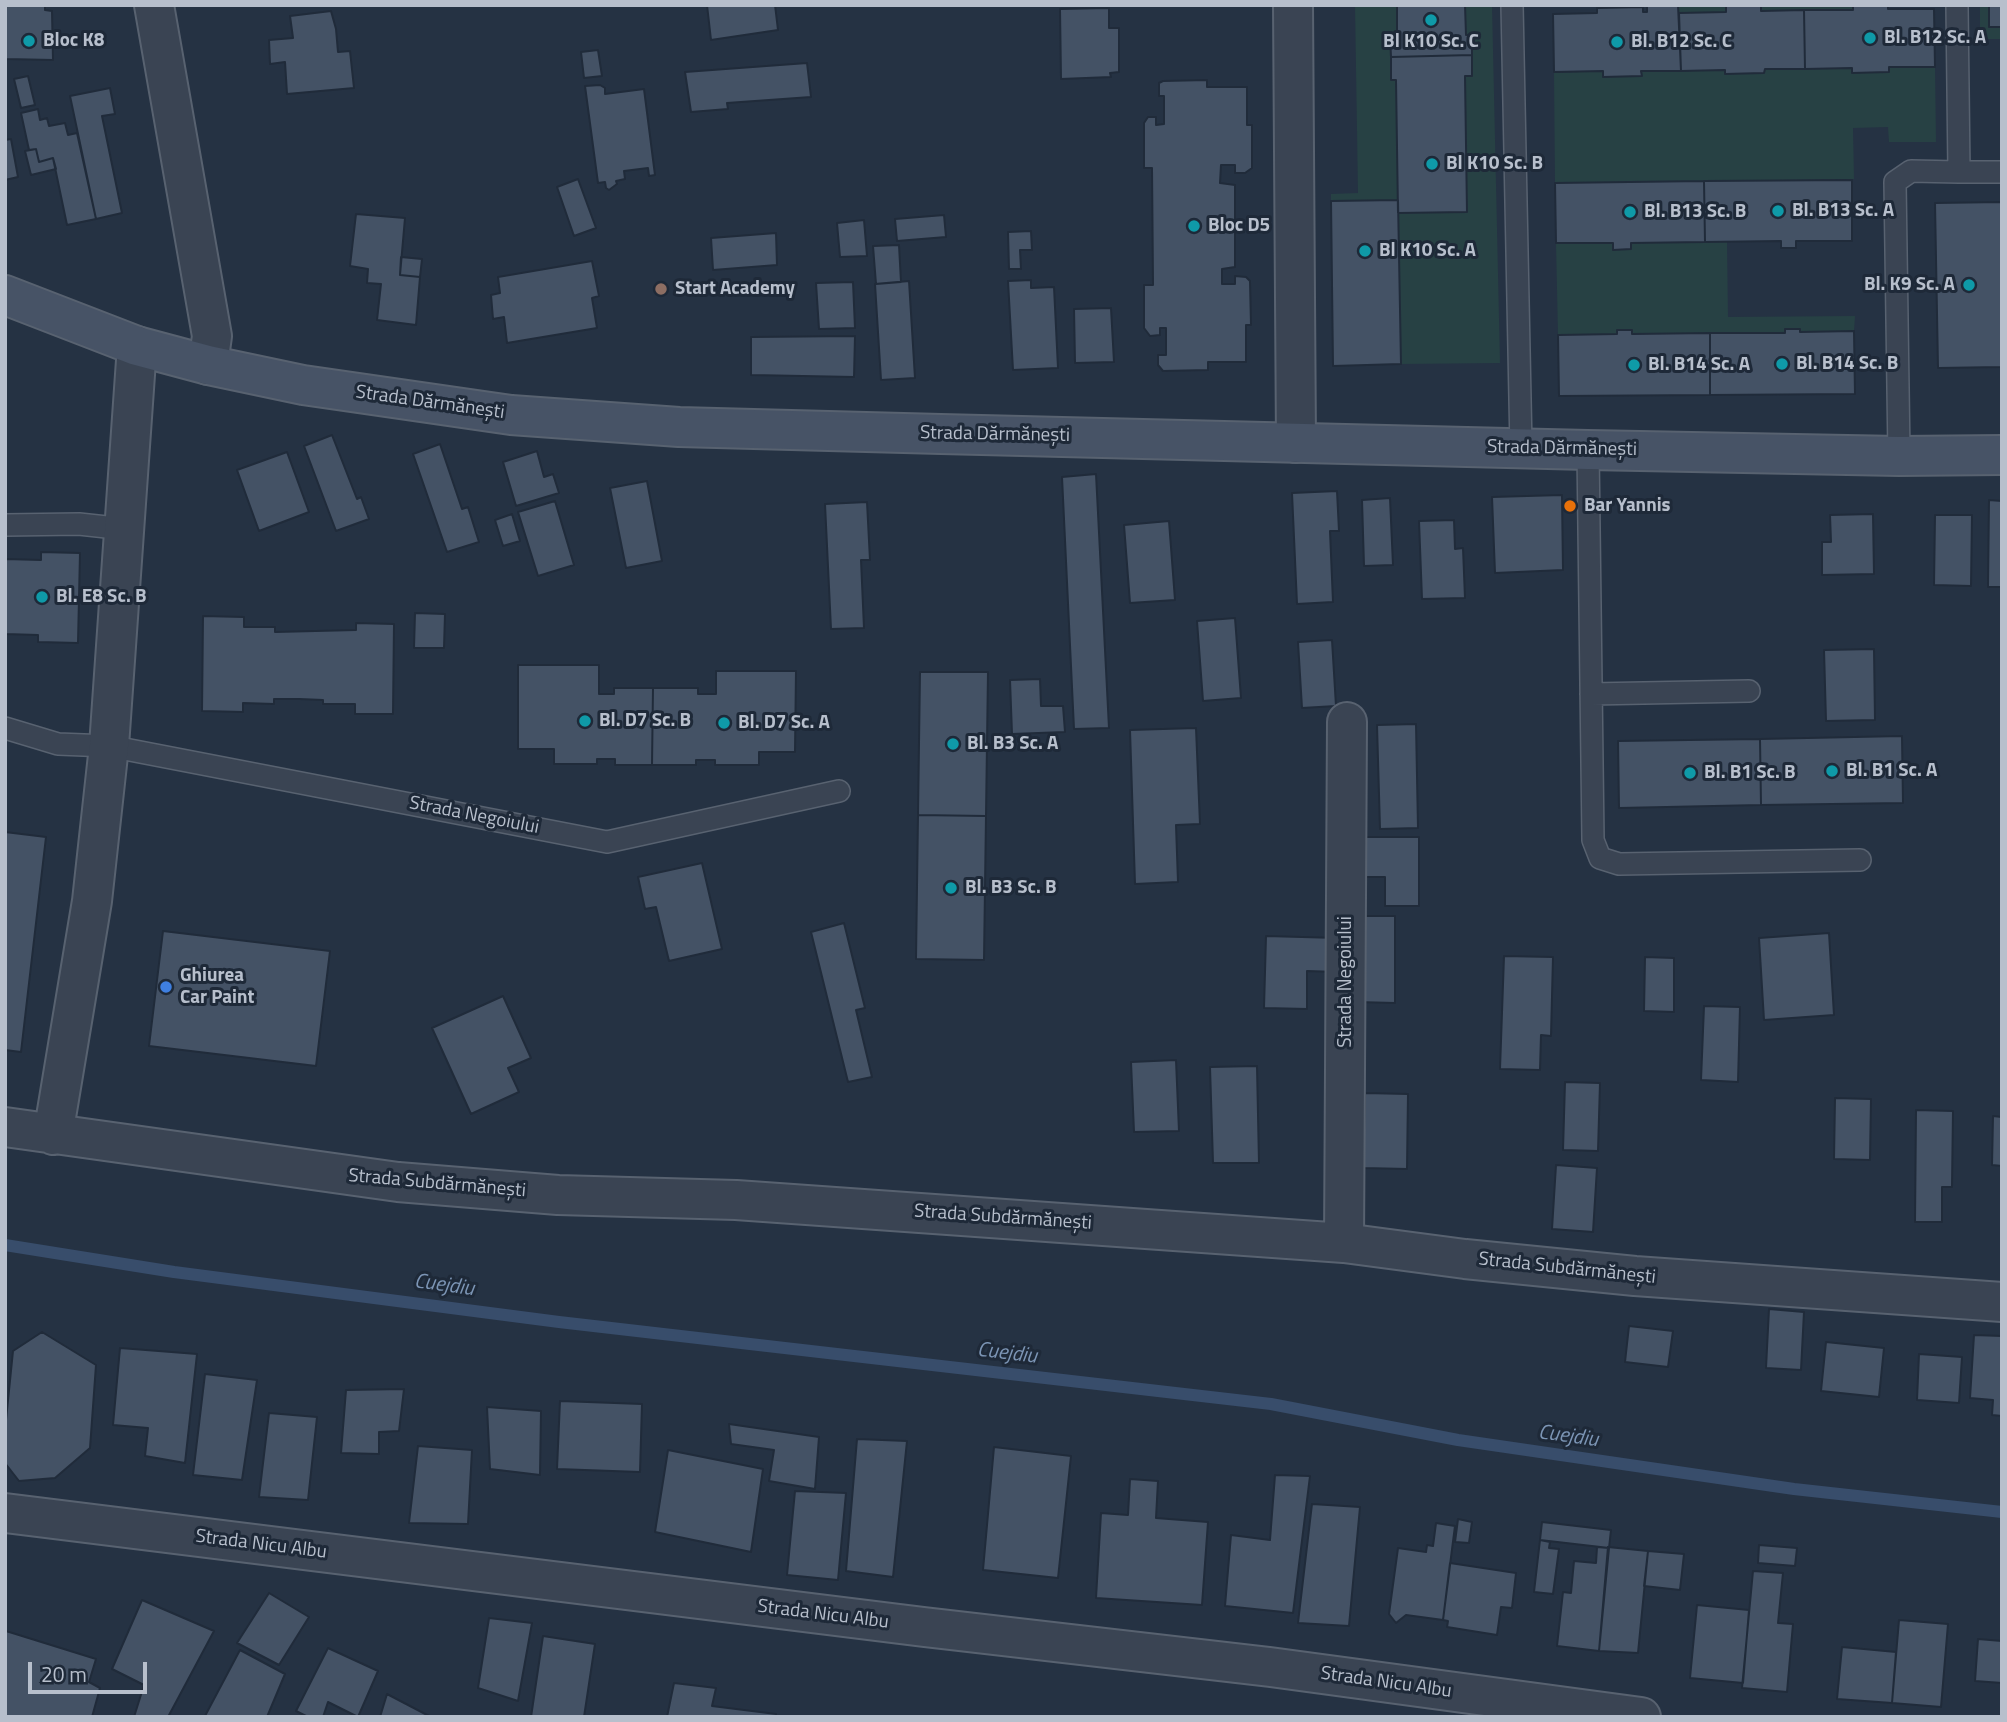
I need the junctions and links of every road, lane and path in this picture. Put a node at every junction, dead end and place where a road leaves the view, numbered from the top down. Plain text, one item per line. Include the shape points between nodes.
1 (154, 5) edge
2 (1293, 5) edge
3 (1512, 5) edge
4 (1957, 5) edge
5 (1959, 172) junction
6 (2002, 172) edge
7 (5, 295) edge
8 (136, 346) junction
9 (208, 365) junction
10 (1296, 443) junction
11 (1521, 448) junction
12 (1588, 450) junction
13 (2002, 455) edge
14 (1899, 456) junction
15 (5, 526) edge
16 (125, 529) junction
17 (1749, 691) dead end
18 (1591, 694) junction
19 (1347, 722) dead end
20 (5, 728) edge
21 (108, 746) junction
22 (839, 791) dead end
23 (1860, 860) dead end
24 (5, 1127) edge
25 (54, 1135) junction
26 (1344, 1243) junction
27 (2002, 1303) edge
28 (5, 1513) edge
29 (1642, 1717) edge

1 - 9 street via 212,336
2 - 10 street
3 - 11 lane
4 - 5 lane
5 - 6 lane
5 - 14 lane via 1911,172 1895,182
7 - 8 street, Strada Dărmănești
8 - 9 street, Strada Dărmănești
8 - 16 street
9 - 10 street, Strada Dărmănești via 303,385 511,415 679,426
10 - 11 street, Strada Dărmănești
11 - 12 street, Strada Dărmănești
12 - 14 street, Strada Dărmănești
12 - 18 lane
13 - 14 street, Strada Dărmănești
15 - 16 lane via 79,524
16 - 21 street
17 - 18 lane
18 - 23 lane via 1594,840 1600,858 1619,864
19 - 26 street, Strada Negoiului
20 - 21 lane, Strada Negoiului via 58,744
21 - 22 lane, Strada Negoiului via 607,842
21 - 25 street via 92,901
24 - 25 street, Strada Subdărmănești
25 - 26 street, Strada Subdărmănești via 398,1182 558,1195 736,1200
26 - 27 street, Strada Subdărmănești via 1635,1276
28 - 29 street, Strada Nicu Albu via 1270,1667

